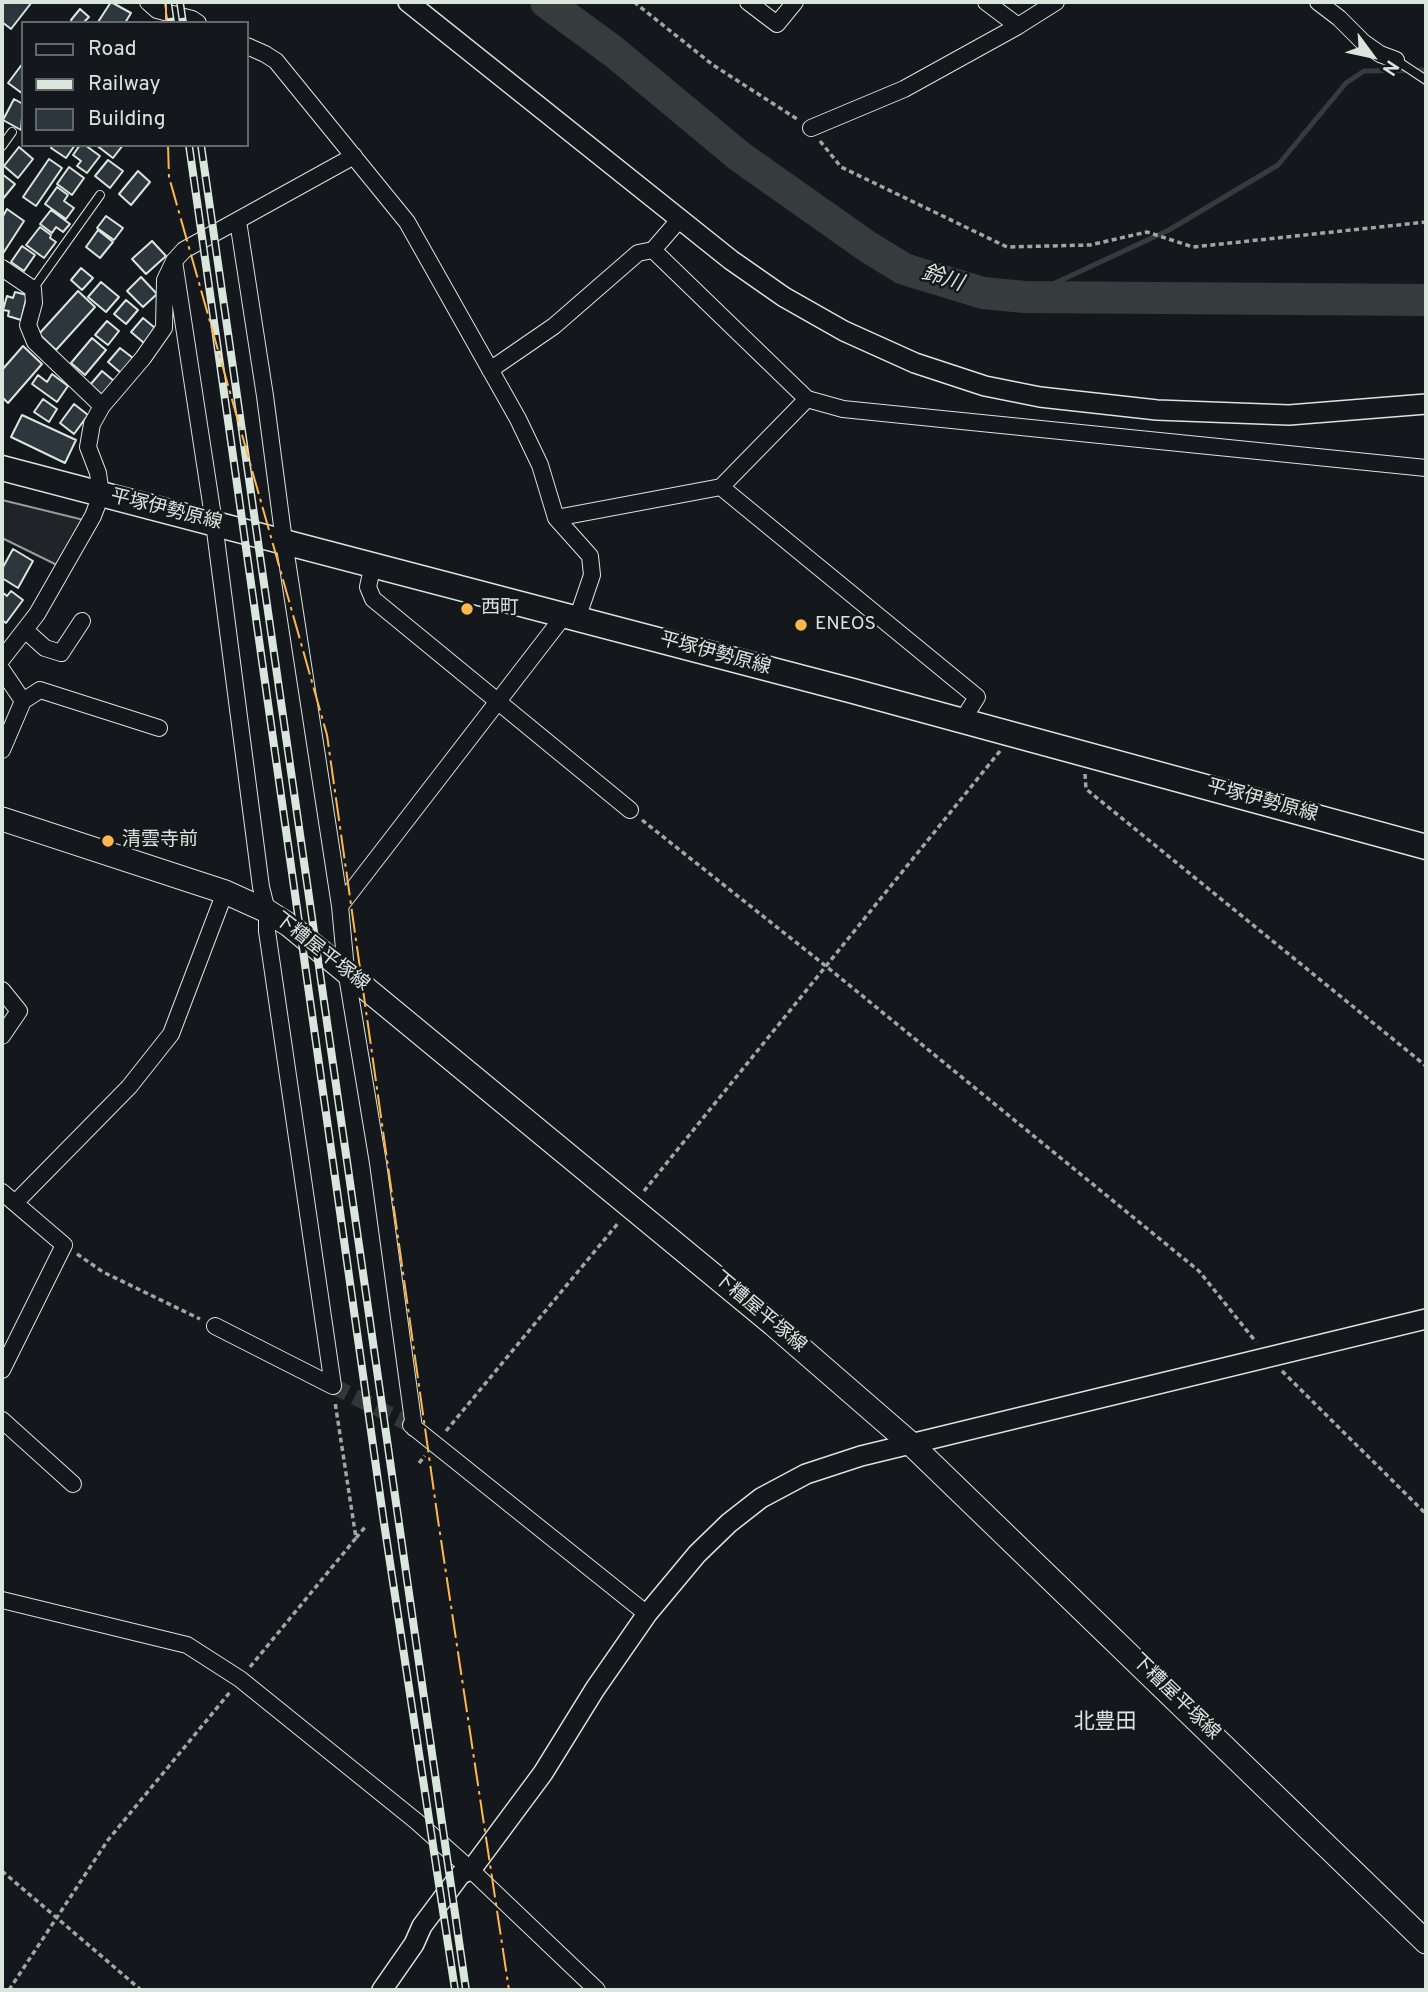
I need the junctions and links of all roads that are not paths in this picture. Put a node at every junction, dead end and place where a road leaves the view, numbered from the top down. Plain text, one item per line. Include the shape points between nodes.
1 (148, 2) edge
2 (408, 2) edge
3 (748, 2) edge
4 (795, 2) edge
5 (986, 2) edge
6 (1056, 2) edge
7 (1318, 2) edge
8 (192, 21) edge
9 (1018, 26) junction
10 (248, 46) edge
11 (1396, 60) joint
12 (1426, 80) edge
13 (811, 128) road end
14 (12, 132) dead end
15 (2, 146) edge
16 (354, 156) junction
17 (100, 195) dead end
18 (679, 220) junction
19 (239, 221) junction
20 (653, 250) junction
21 (174, 261) junction
22 (2, 268) edge
23 (33, 289) junction
24 (490, 370) junction
25 (807, 399) junction
26 (1426, 404) edge
27 (102, 406) junction
28 (2, 468) edge
29 (1426, 468) edge
30 (721, 487) junction
31 (101, 495) junction
32 (556, 518) junction
33 (214, 523) junction
34 (284, 541) junction
35 (373, 564) junction
36 (570, 618) junction
37 (82, 621) dead end
38 (25, 630) junction
39 (4, 651) edge
40 (2, 670) edge
41 (23, 701) junction
42 (497, 702) junction
43 (962, 721) junction
44 (159, 728) dead end
45 (2, 750) edge
46 (630, 810) road end
47 (2, 819) edge
48 (1426, 847) edge
49 (225, 892) junction
50 (340, 906) junction
51 (267, 911) junction
52 (346, 970) junction
53 (2, 990) edge
54 (2, 1035) edge
55 (2, 1192) edge
56 (15, 1203) junction
57 (1426, 1319) edge
58 (215, 1325) road end
59 (2, 1370) edge
60 (2, 1420) edge
61 (910, 1443) junction
62 (73, 1484) dead end
63 (2, 1600) edge
64 (647, 1614) junction
65 (471, 1870) junction
66 (1426, 1942) edge
67 (382, 1990) edge
68 (597, 1990) edge

1 - 8 street via 157,10
2 - 18 street
3 - 4 street via 778,24
5 - 9 street
6 - 9 street
7 - 11 street via 1363,42
9 - 13 street via 904,89
10 - 16 street via 275,61
11 - 12 lane
14 - 15 lane
16 - 19 street
16 - 24 street via 407,222
17 - 23 lane
18 - 20 street
18 - 26 street via 784,297 844,331 915,363 985,386 1157,410 1289,415
19 - 21 street via 184,250
19 - 34 street
20 - 24 street via 638,253 554,326
20 - 25 street
21 - 27 street via 165,280 164,328
21 - 33 street
22 - 23 street
23 - 27 street via 28,325 35,342
24 - 32 street via 540,466
25 - 29 street via 857,411
25 - 30 street
27 - 31 street via 92,424 88,447
28 - 31 main road, 平塚伊勢原線
30 - 32 street
30 - 43 street via 977,697
31 - 33 main road, 平塚伊勢原線
31 - 38 street
32 - 36 street via 590,556 592,575
33 - 34 main road, 平塚伊勢原線
33 - 51 street
34 - 35 main road, 平塚伊勢原線
34 - 50 street
35 - 36 main road, 平塚伊勢原線
35 - 42 street via 368,587 373,599
36 - 42 street
36 - 43 main road, 平塚伊勢原線
37 - 38 street via 61,653 45,648
38 - 39 street
40 - 41 street
41 - 44 street via 40,690
41 - 45 street
42 - 46 street
42 - 50 street
43 - 48 main road, 平塚伊勢原線
47 - 49 main road, 下糟屋平塚線
49 - 51 main road, 下糟屋平塚線
49 - 56 street via 171,1034 129,1087
50 - 52 street
51 - 52 main road, 下糟屋平塚線
51 - 58 street via 333,1386
52 - 61 main road, 下糟屋平塚線
52 - 64 street via 376,1150 412,1427
53 - 54 street via 19,1011
55 - 56 street
56 - 59 street via 64,1245
57 - 61 street
60 - 62 street
61 - 64 street via 806,1474 761,1498 697,1554
61 - 66 main road, 下糟屋平塚線
63 - 65 street via 187,1646 240,1679
64 - 65 street via 543,1773
65 - 67 street via 471,1881 430,1936 414,1944
65 - 68 street

